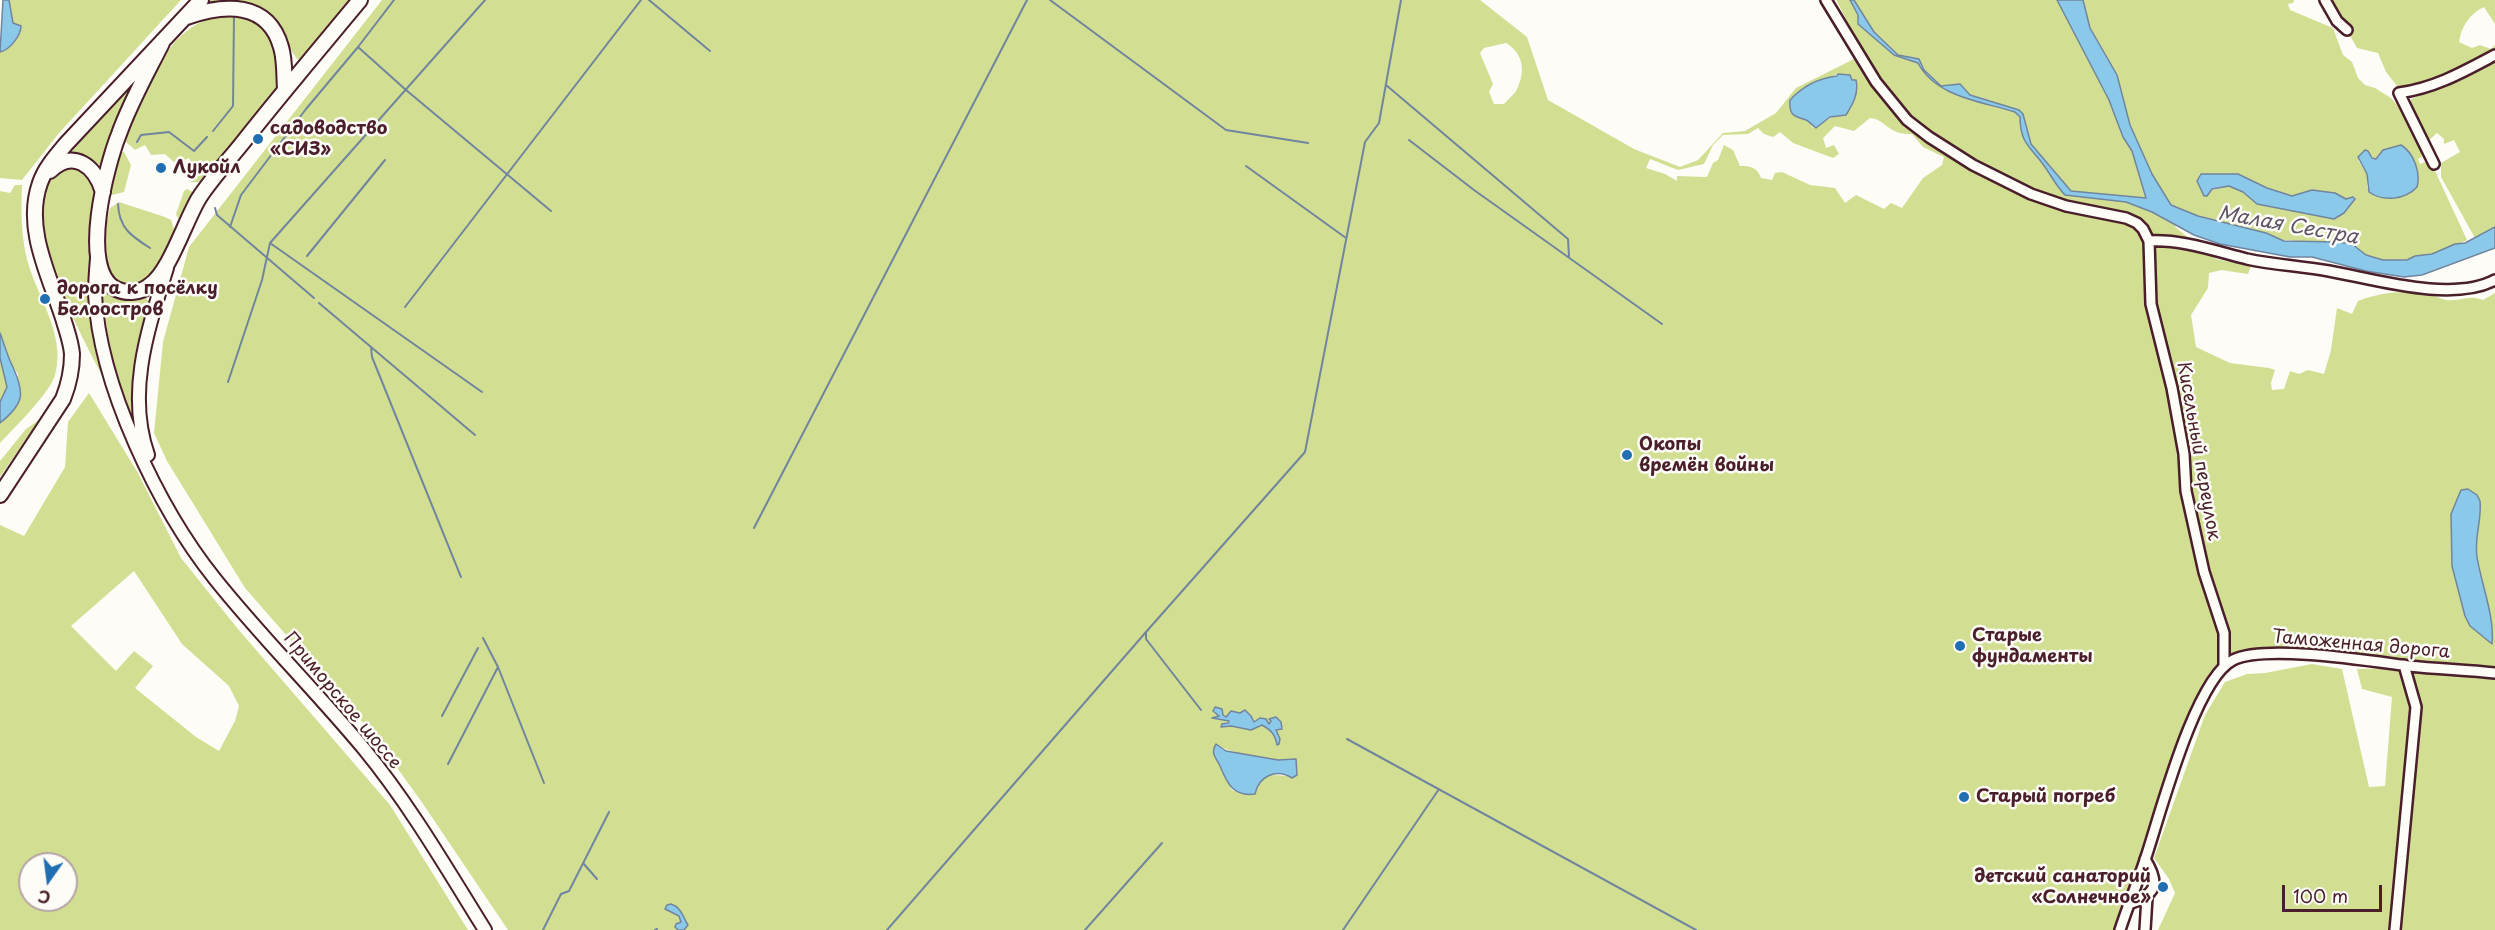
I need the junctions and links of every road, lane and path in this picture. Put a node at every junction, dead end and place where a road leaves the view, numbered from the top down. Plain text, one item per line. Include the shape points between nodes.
1 (201, 0) edge
2 (360, 0) edge
3 (1826, 0) edge
4 (2325, 0) edge
5 (185, 17) junction
6 (2348, 30) dead end
7 (162, 43) junction
8 (2495, 55) edge
9 (285, 89) junction
10 (2434, 164) dead end
11 (103, 192) junction
12 (35, 203) junction
13 (2149, 241) junction
14 (97, 251) junction
15 (172, 254) junction
16 (2495, 280) edge
17 (0, 495) edge
18 (165, 502) junction
19 (2224, 665) junction
20 (2404, 665) junction
21 (2495, 672) edge
22 (2145, 859) junction
23 (2147, 897) junction
24 (2129, 904) junction
25 (485, 930) edge
26 (2120, 930) edge
27 (2145, 930) edge
28 (2395, 930) edge

1 - 5 highway
2 - 9 highway, Приморское шоссе
3 - 13 street via 1876,82 1907,120 1929,137 1973,165 2038,197 2137,223
4 - 6 street via 2337,21
5 - 7 highway
5 - 9 highway via 225,8 255,12 271,26 281,44
7 - 11 highway, Приморское шоссе via 118,135
7 - 12 highway via 55,156 39,183
8 - 10 street via 2451,80 2399,93
9 - 15 highway, Приморское шоссе via 199,199
11 - 12 highway via 94,170 68,160 51,170
11 - 14 highway, Приморское шоссе
12 - 17 highway via 42,256 70,339 69,382 63,399
13 - 16 street via 2166,240 2408,288 2477,287
13 - 19 street, Кисельный переулок via 2152,311 2172,388 2184,454 2186,491 2204,572 2224,633
14 - 15 highway via 104,277 116,289 126,292 150,286
14 - 18 main road, Приморское шоссе via 95,296 110,373 139,452
15 - 18 main road, Приморское шоссе via 143,351 138,392 143,440
18 - 25 main road, Приморское шоссе via 216,580 365,750 411,813
19 - 20 street, Таможенная дорога via 2256,654 2351,658
19 - 22 street via 2211,683 2186,737
20 - 21 street, Таможенная дорога
20 - 28 street via 2416,707
22 - 23 street via 2154,878
22 - 24 street
23 - 24 street
23 - 27 street
24 - 26 street

